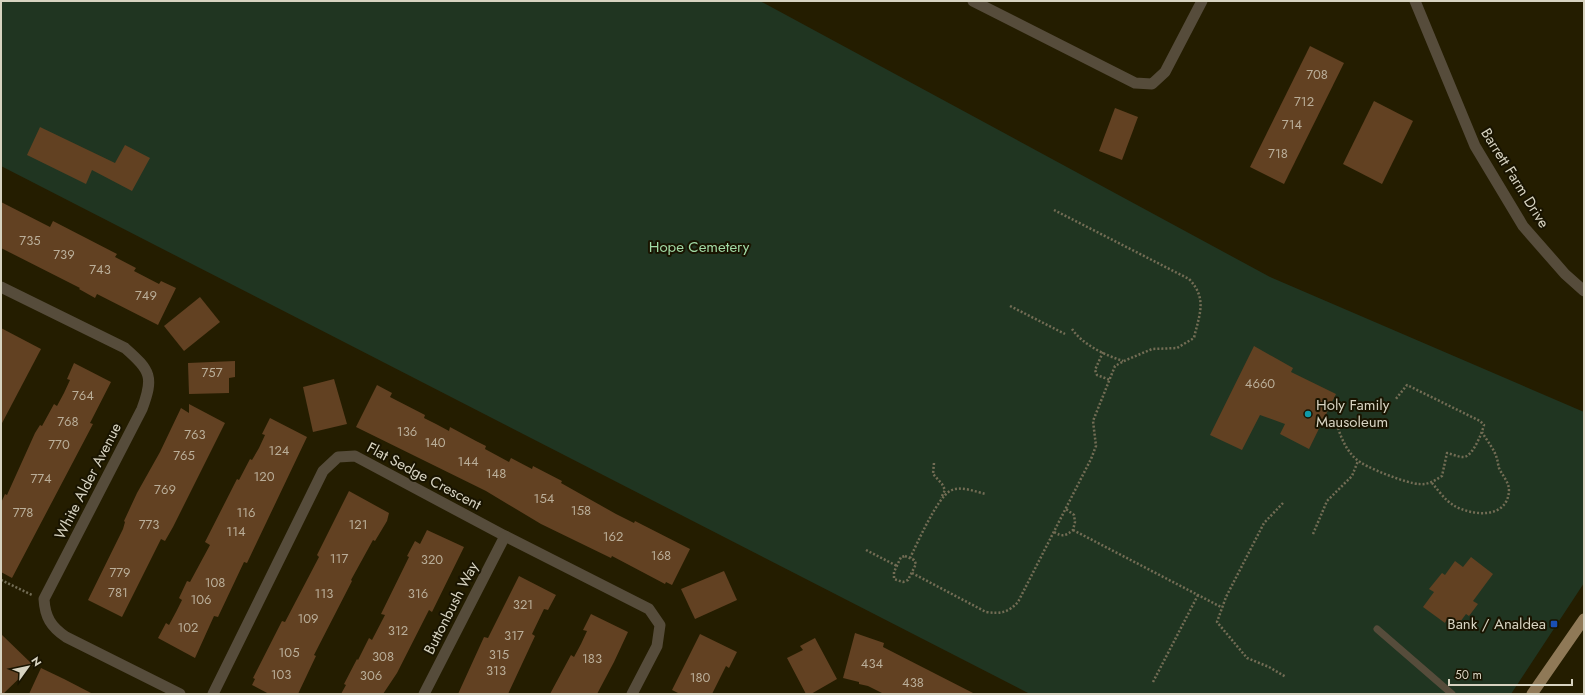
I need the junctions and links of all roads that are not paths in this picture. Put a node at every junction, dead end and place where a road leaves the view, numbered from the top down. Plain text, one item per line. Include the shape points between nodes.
1 (973, 1) edge
2 (1202, 1) edge
3 (1415, 1) edge
4 (986, 4) edge
5 (1, 286) edge
6 (1584, 291) edge
7 (505, 536) junction
8 (1584, 619) edge
9 (1377, 629) dead end
10 (180, 694) edge
11 (213, 694) edge
12 (424, 694) edge
13 (632, 694) edge
14 (1452, 694) edge
15 (1532, 694) edge

1 - 4 street
2 - 4 street via 1165,72 1152,84 1135,83
3 - 6 street, Barrett Farm Drive via 1475,146 1523,226 1565,274
5 - 10 street, White Alder Avenue via 125,348 139,361 149,376 149,391 142,410 44,599 46,615 53,628
7 - 11 street, Flat Sedge Crescent via 355,456 338,457 323,471
7 - 12 street, Buttonbush Way
7 - 13 street, Flat Sedge Crescent via 650,609 660,625 657,646
8 - 15 main road
9 - 14 lane

